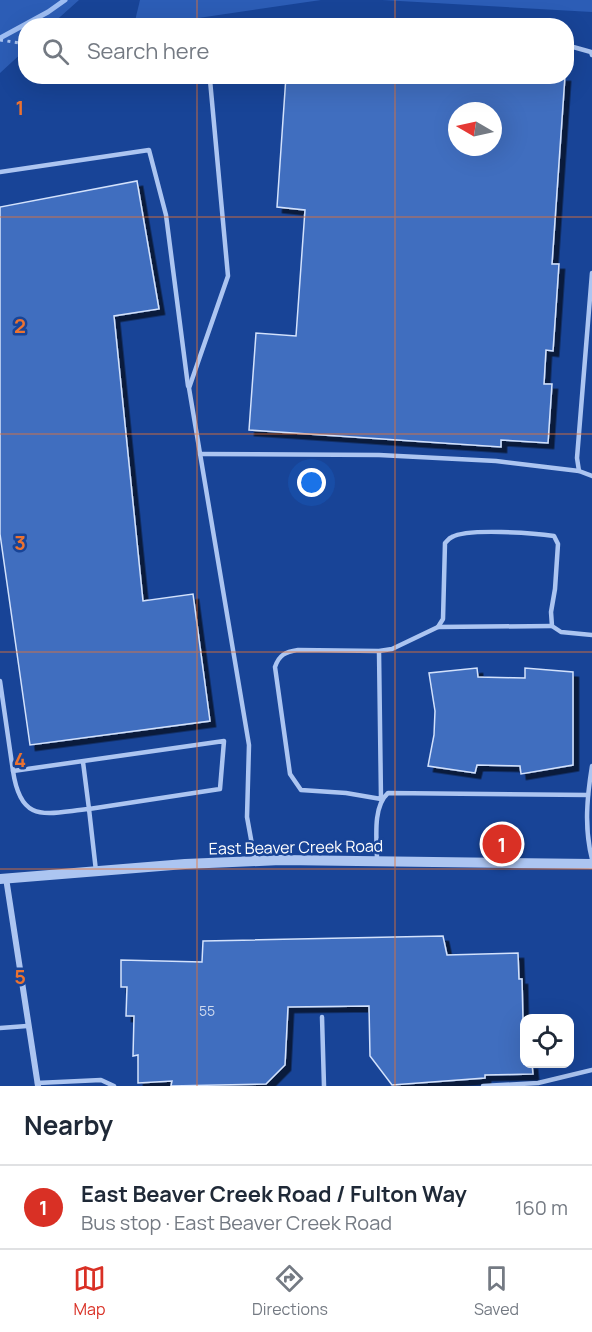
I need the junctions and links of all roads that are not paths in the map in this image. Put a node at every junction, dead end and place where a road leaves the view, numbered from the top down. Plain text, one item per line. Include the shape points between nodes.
1 (574, 47) edge
2 (592, 55) edge
3 (210, 84) edge
4 (0, 172) edge
5 (592, 273) edge
6 (189, 388) junction
7 (200, 454) junction
8 (579, 471) junction
9 (592, 476) edge
10 (552, 626) junction
11 (438, 627) junction
12 (592, 635) edge
13 (379, 651) junction
14 (0, 681) edge
15 (83, 762) junction
16 (592, 766) edge
17 (13, 771) junction
18 (588, 795) junction
19 (381, 799) junction
20 (89, 809) junction
21 (592, 859) edge
22 (255, 861) junction
23 (377, 861) junction
24 (592, 864) edge
25 (96, 871) junction
26 (3, 878) edge
27 (322, 1017) dead end
28 (27, 1026) junction
29 (0, 1028) edge
30 (592, 1070) edge
31 (37, 1085) edge
32 (114, 1086) edge
33 (324, 1086) edge
34 (483, 1086) edge

1 - 2 lane
3 - 6 lane via 228,276
4 - 6 lane via 149,150 166,215
5 - 8 lane via 577,440
6 - 7 lane
7 - 8 lane via 379,455 496,461
7 - 22 lane via 249,745 247,817
8 - 9 lane
10 - 11 lane
10 - 11 lane via 558,544 554,536 504,532 465,533 452,536 445,543 443,620
10 - 12 lane via 561,632
11 - 13 lane via 392,649
13 - 19 lane
13 - 19 lane via 298,650 285,652 274,667 290,774 295,783 301,790
14 - 17 lane
15 - 17 lane
15 - 20 lane
15 - 20 lane via 225,741 220,789
16 - 18 lane
17 - 20 lane via 16,793 34,812
18 - 19 lane via 388,793
18 - 21 lane via 587,841
19 - 23 lane
20 - 25 lane
22 - 23 street, East Beaver Creek Road
22 - 25 street, East Beaver Creek Road
23 - 24 street, East Beaver Creek Road
25 - 26 street, East Beaver Creek Road
26 - 28 street
27 - 33 lane
28 - 29 lane
28 - 31 street
30 - 34 lane via 538,1083
31 - 32 lane via 101,1080

